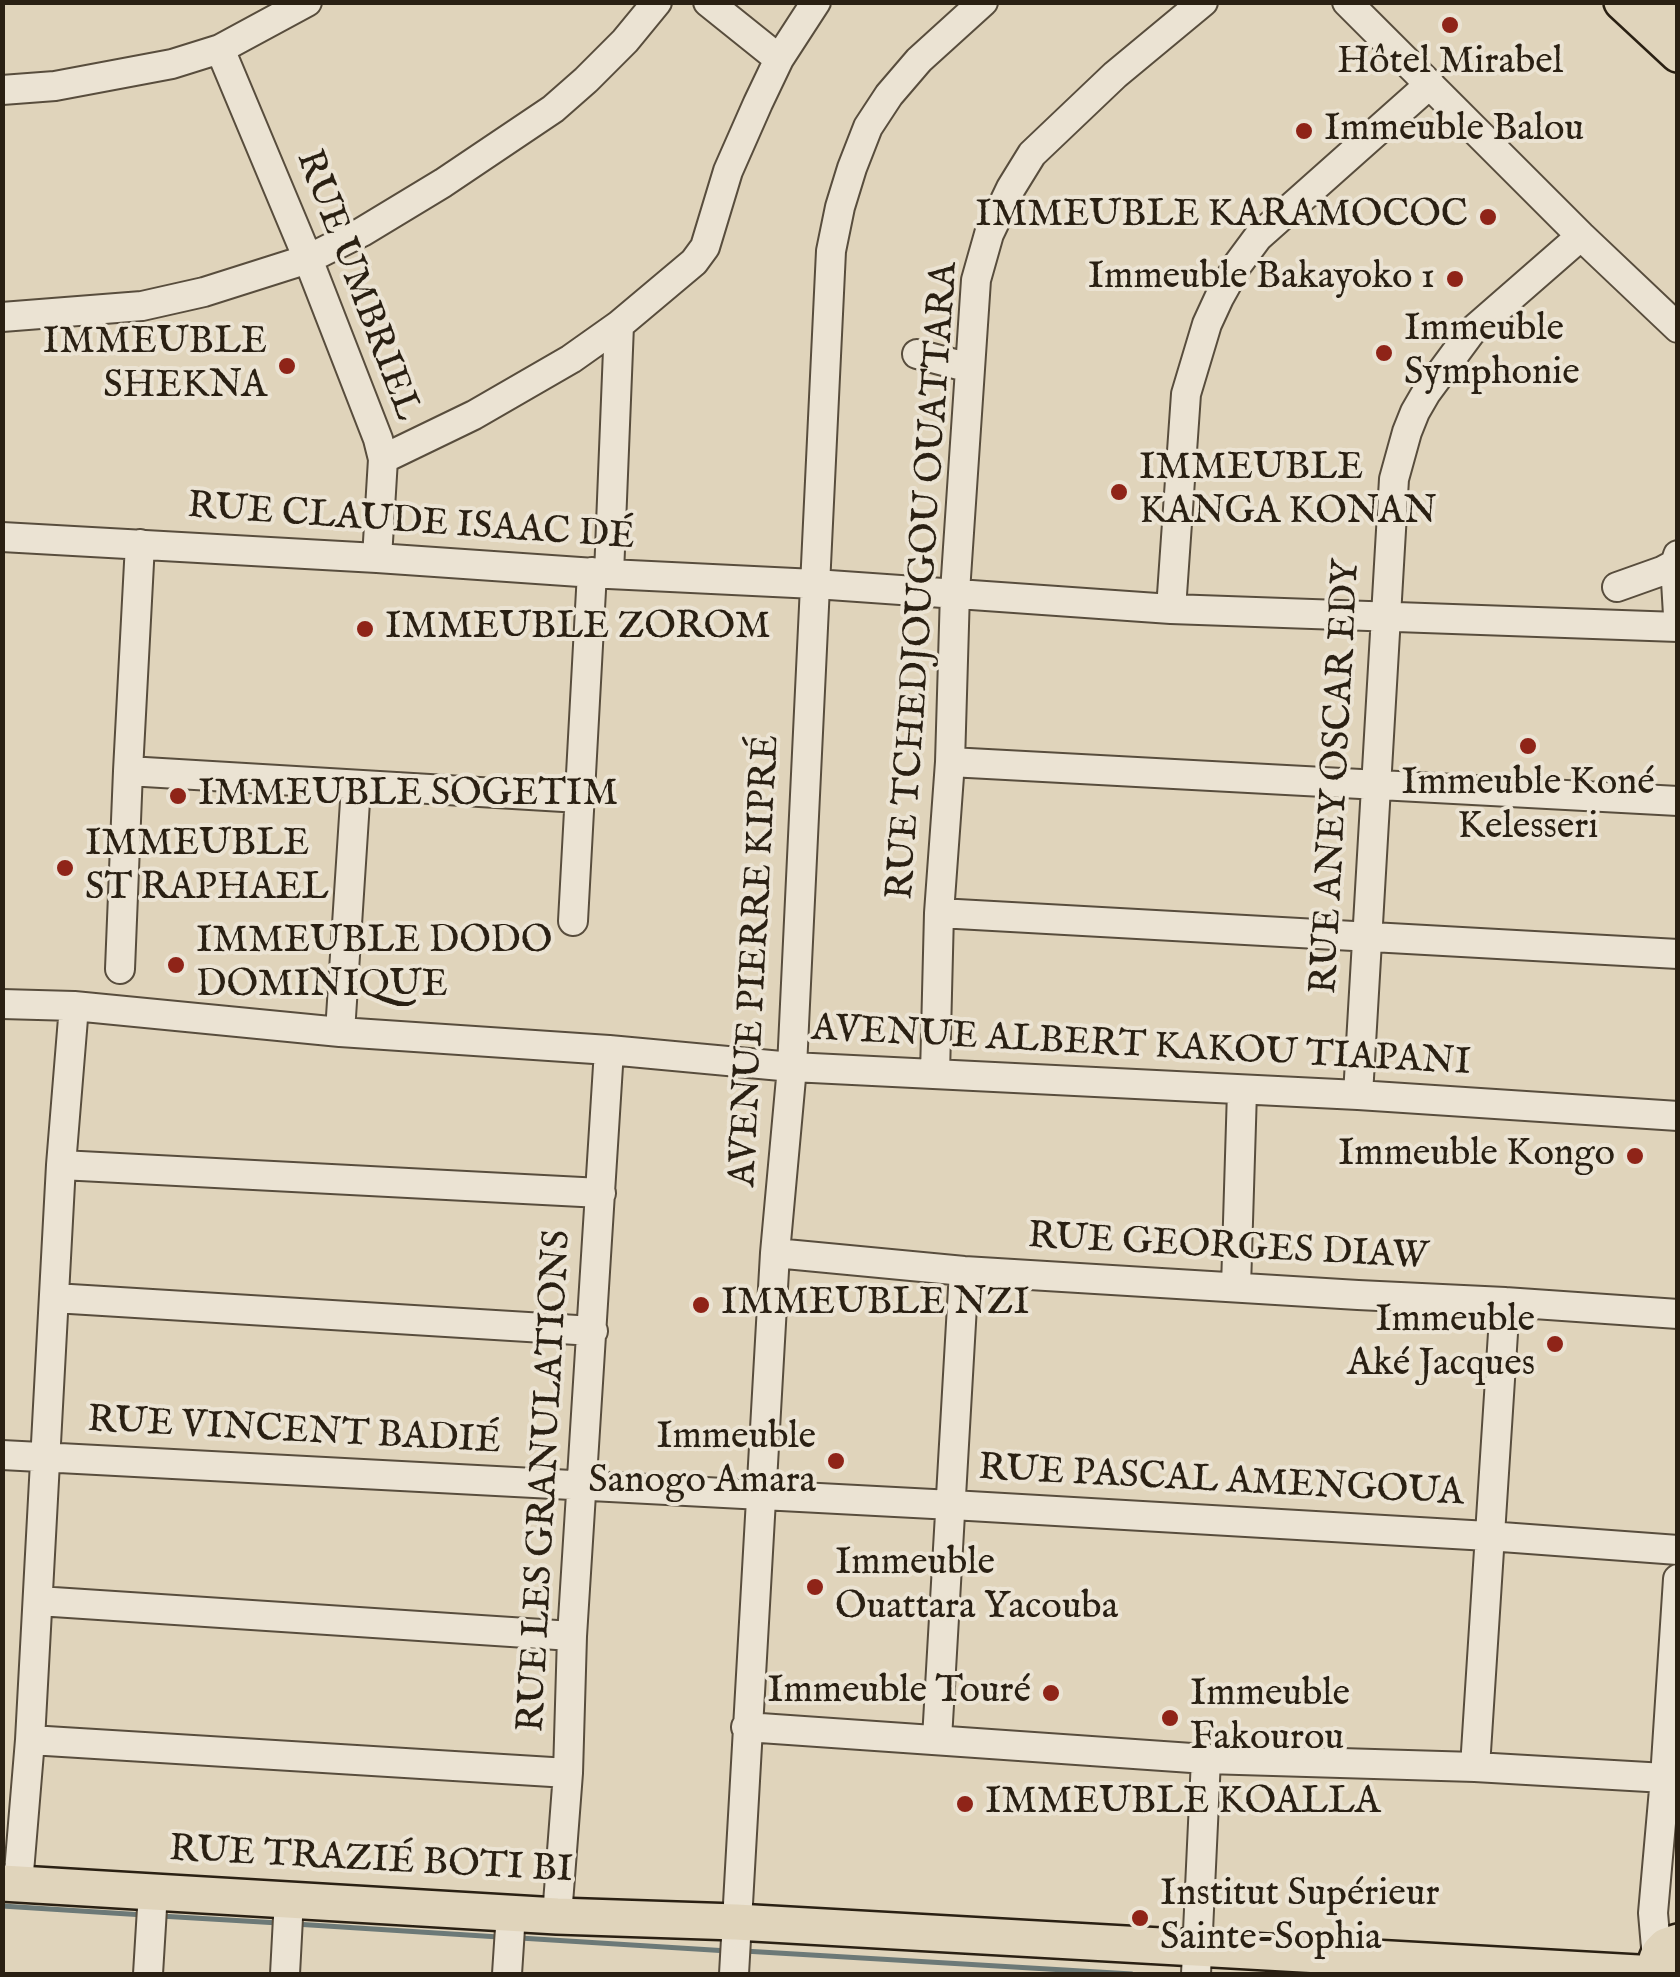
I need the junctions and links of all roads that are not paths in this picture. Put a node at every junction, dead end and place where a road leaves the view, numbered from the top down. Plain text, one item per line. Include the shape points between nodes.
1 (307, 2) edge
2 (657, 2) edge
3 (708, 2) edge
4 (816, 2) edge
5 (983, 2) edge
6 (1203, 2) edge
7 (1348, 2) edge
8 (1622, 2) edge
9 (1664, 2) edge
10 (1678, 14) edge
11 (220, 49) junction
12 (1678, 54) edge
13 (780, 60) junction
14 (1430, 84) junction
15 (2, 90) edge
16 (1580, 236) junction
17 (308, 258) junction
18 (2, 317) edge
19 (619, 325) junction
20 (1678, 328) edge
21 (917, 354) dead end
22 (970, 368) junction
23 (383, 459) junction
24 (2, 538) edge
25 (140, 544) junction
26 (377, 558) junction
27 (1676, 559) edge
28 (600, 573) junction
29 (815, 584) junction
30 (1617, 587) dead end
31 (955, 592) junction
32 (1170, 609) junction
33 (1678, 616) edge
34 (1384, 617) junction
35 (1678, 627) edge
36 (950, 762) junction
37 (128, 771) junction
38 (356, 786) junction
39 (1374, 786) junction
40 (580, 798) junction
41 (1678, 801) edge
42 (939, 913) junction
43 (572, 921) dead end
44 (1366, 938) junction
45 (1678, 954) edge
46 (120, 969) dead end
47 (2, 1004) edge
48 (74, 1006) junction
49 (340, 1032) junction
50 (609, 1050) junction
51 (792, 1067) junction
52 (934, 1074) junction
53 (1242, 1090) junction
54 (1358, 1094) junction
55 (1678, 1116) edge
56 (62, 1165) junction
57 (601, 1192) junction
58 (776, 1253) junction
59 (964, 1271) junction
60 (1236, 1287) junction
61 (54, 1298) junction
62 (1505, 1302) junction
63 (1678, 1314) edge
64 (592, 1331) junction
65 (2, 1455) edge
66 (45, 1458) junction
67 (581, 1484) junction
68 (761, 1496) junction
69 (952, 1505) junction
70 (1488, 1536) junction
71 (1678, 1550) edge
72 (1678, 1579) edge
73 (38, 1601) junction
74 (572, 1636) junction
75 (746, 1727) junction
76 (937, 1739) junction
77 (30, 1740) junction
78 (1206, 1759) junction
79 (1475, 1767) junction
80 (568, 1773) junction
81 (1665, 1778) junction
82 (10, 1884) edge
83 (154, 1892) junction
84 (289, 1899) junction
85 (511, 1913) junction
86 (557, 1916) junction
87 (736, 1922) junction
88 (1665, 1959) edge
89 (1197, 1962) edge
90 (148, 1974) edge
91 (284, 1974) edge
92 (507, 1974) edge
93 (734, 1974) edge

1 - 11 street
2 - 17 street via 553,109 362,232
3 - 13 street
4 - 13 street
5 - 29 street, AVENUE PIERRE KIPRÉ via 889,95 868,127 840,206 831,251
6 - 22 street, RUE TCHEDJOUGOU OUATTARA via 1032,154 989,234 976,280
7 - 14 street
8 - 12 main road
9 - 10 main road
11 - 15 street via 118,76
11 - 17 street, RUE UMBRIEL
13 - 19 street via 728,171 705,247
14 - 16 street
14 - 32 street via 1258,236 1219,298 1186,394
16 - 20 street
16 - 34 street, RUE ANEY OSCAR EDY via 1471,332 1415,412 1394,479
17 - 18 street via 142,306
17 - 23 street, RUE UMBRIEL
19 - 23 street via 533,383
19 - 28 street
21 - 22 street
22 - 31 street, RUE TCHEDJOUGOU OUATTARA
23 - 26 street, RUE UMBRIEL
24 - 25 street, RUE CLAUDE ISAAC DÉ
25 - 26 street, RUE CLAUDE ISAAC DÉ
25 - 37 street
26 - 28 street, RUE CLAUDE ISAAC DÉ
27 - 30 street
27 - 33 street
28 - 29 street, RUE CLAUDE ISAAC DÉ
28 - 40 street
29 - 31 street, RUE CLAUDE ISAAC DÉ
29 - 51 street, AVENUE PIERRE KIPRÉ
31 - 32 street, RUE CLAUDE ISAAC DÉ
31 - 36 street, RUE TCHEDJOUGOU OUATTARA
32 - 34 street, RUE CLAUDE ISAAC DÉ
34 - 35 street, RUE CLAUDE ISAAC DÉ
34 - 39 street, RUE ANEY OSCAR EDY
36 - 39 street
36 - 42 street, RUE TCHEDJOUGOU OUATTARA
37 - 38 street
37 - 46 street
38 - 40 street
38 - 49 street
39 - 41 street
39 - 44 street, RUE ANEY OSCAR EDY
40 - 43 street
42 - 44 street
42 - 52 street, RUE TCHEDJOUGOU OUATTARA
44 - 45 street
44 - 54 street, RUE ANEY OSCAR EDY
47 - 48 street, AVENUE ALBERT KAKOU TIAPANI
48 - 49 street, AVENUE ALBERT KAKOU TIAPANI
48 - 56 street
49 - 50 street, AVENUE ALBERT KAKOU TIAPANI
50 - 51 street, AVENUE ALBERT KAKOU TIAPANI
50 - 57 street, RUE LES GRANULATIONS
51 - 52 street, AVENUE ALBERT KAKOU TIAPANI
51 - 58 street, AVENUE PIERRE KIPRÉ
52 - 53 street, AVENUE ALBERT KAKOU TIAPANI
53 - 54 street, AVENUE ALBERT KAKOU TIAPANI
53 - 60 street
54 - 55 street, AVENUE ALBERT KAKOU TIAPANI
56 - 57 street
56 - 61 street
57 - 64 street, RUE LES GRANULATIONS
58 - 59 street, RUE GEORGES DIAW
58 - 68 street, AVENUE PIERRE KIPRÉ
59 - 60 street, RUE GEORGES DIAW
59 - 69 street
60 - 62 street, RUE GEORGES DIAW
61 - 64 street
61 - 66 street
62 - 63 street, RUE GEORGES DIAW
62 - 70 street
64 - 67 street, RUE LES GRANULATIONS
65 - 66 street, RUE VINCENT BADIÉ
66 - 67 street, RUE VINCENT BADIÉ
66 - 73 street
67 - 68 street, RUE VINCENT BADIÉ
67 - 74 street, RUE LES GRANULATIONS
68 - 69 street, RUE PASCAL AMENGOUA
68 - 75 street, AVENUE PIERRE KIPRÉ
69 - 70 street, RUE PASCAL AMENGOUA
69 - 76 street
70 - 71 street, RUE PASCAL AMENGOUA
70 - 79 street
72 - 81 street
73 - 74 street
73 - 77 street
74 - 80 street, RUE LES GRANULATIONS
75 - 76 street
75 - 87 street, AVENUE PIERRE KIPRÉ
76 - 78 street
77 - 80 street
77 - 82 street
78 - 79 street
78 - 89 street
79 - 81 street
80 - 86 street, RUE LES GRANULATIONS
81 - 88 street via 1653,1914
82 - 83 main road, RUE TRAZIÉ BOTI BI
83 - 84 main road, RUE TRAZIÉ BOTI BI
83 - 90 street
84 - 85 main road, RUE TRAZIÉ BOTI BI
84 - 91 street
85 - 86 main road, RUE TRAZIÉ BOTI BI
85 - 92 street
86 - 87 main road, RUE TRAZIÉ BOTI BI
87 - 89 main road, RUE TRAZIÉ BOTI BI
87 - 93 street, AVENUE PIERRE KIPRÉ
88 - 89 main road, RUE TRAZIÉ BOTI BI

